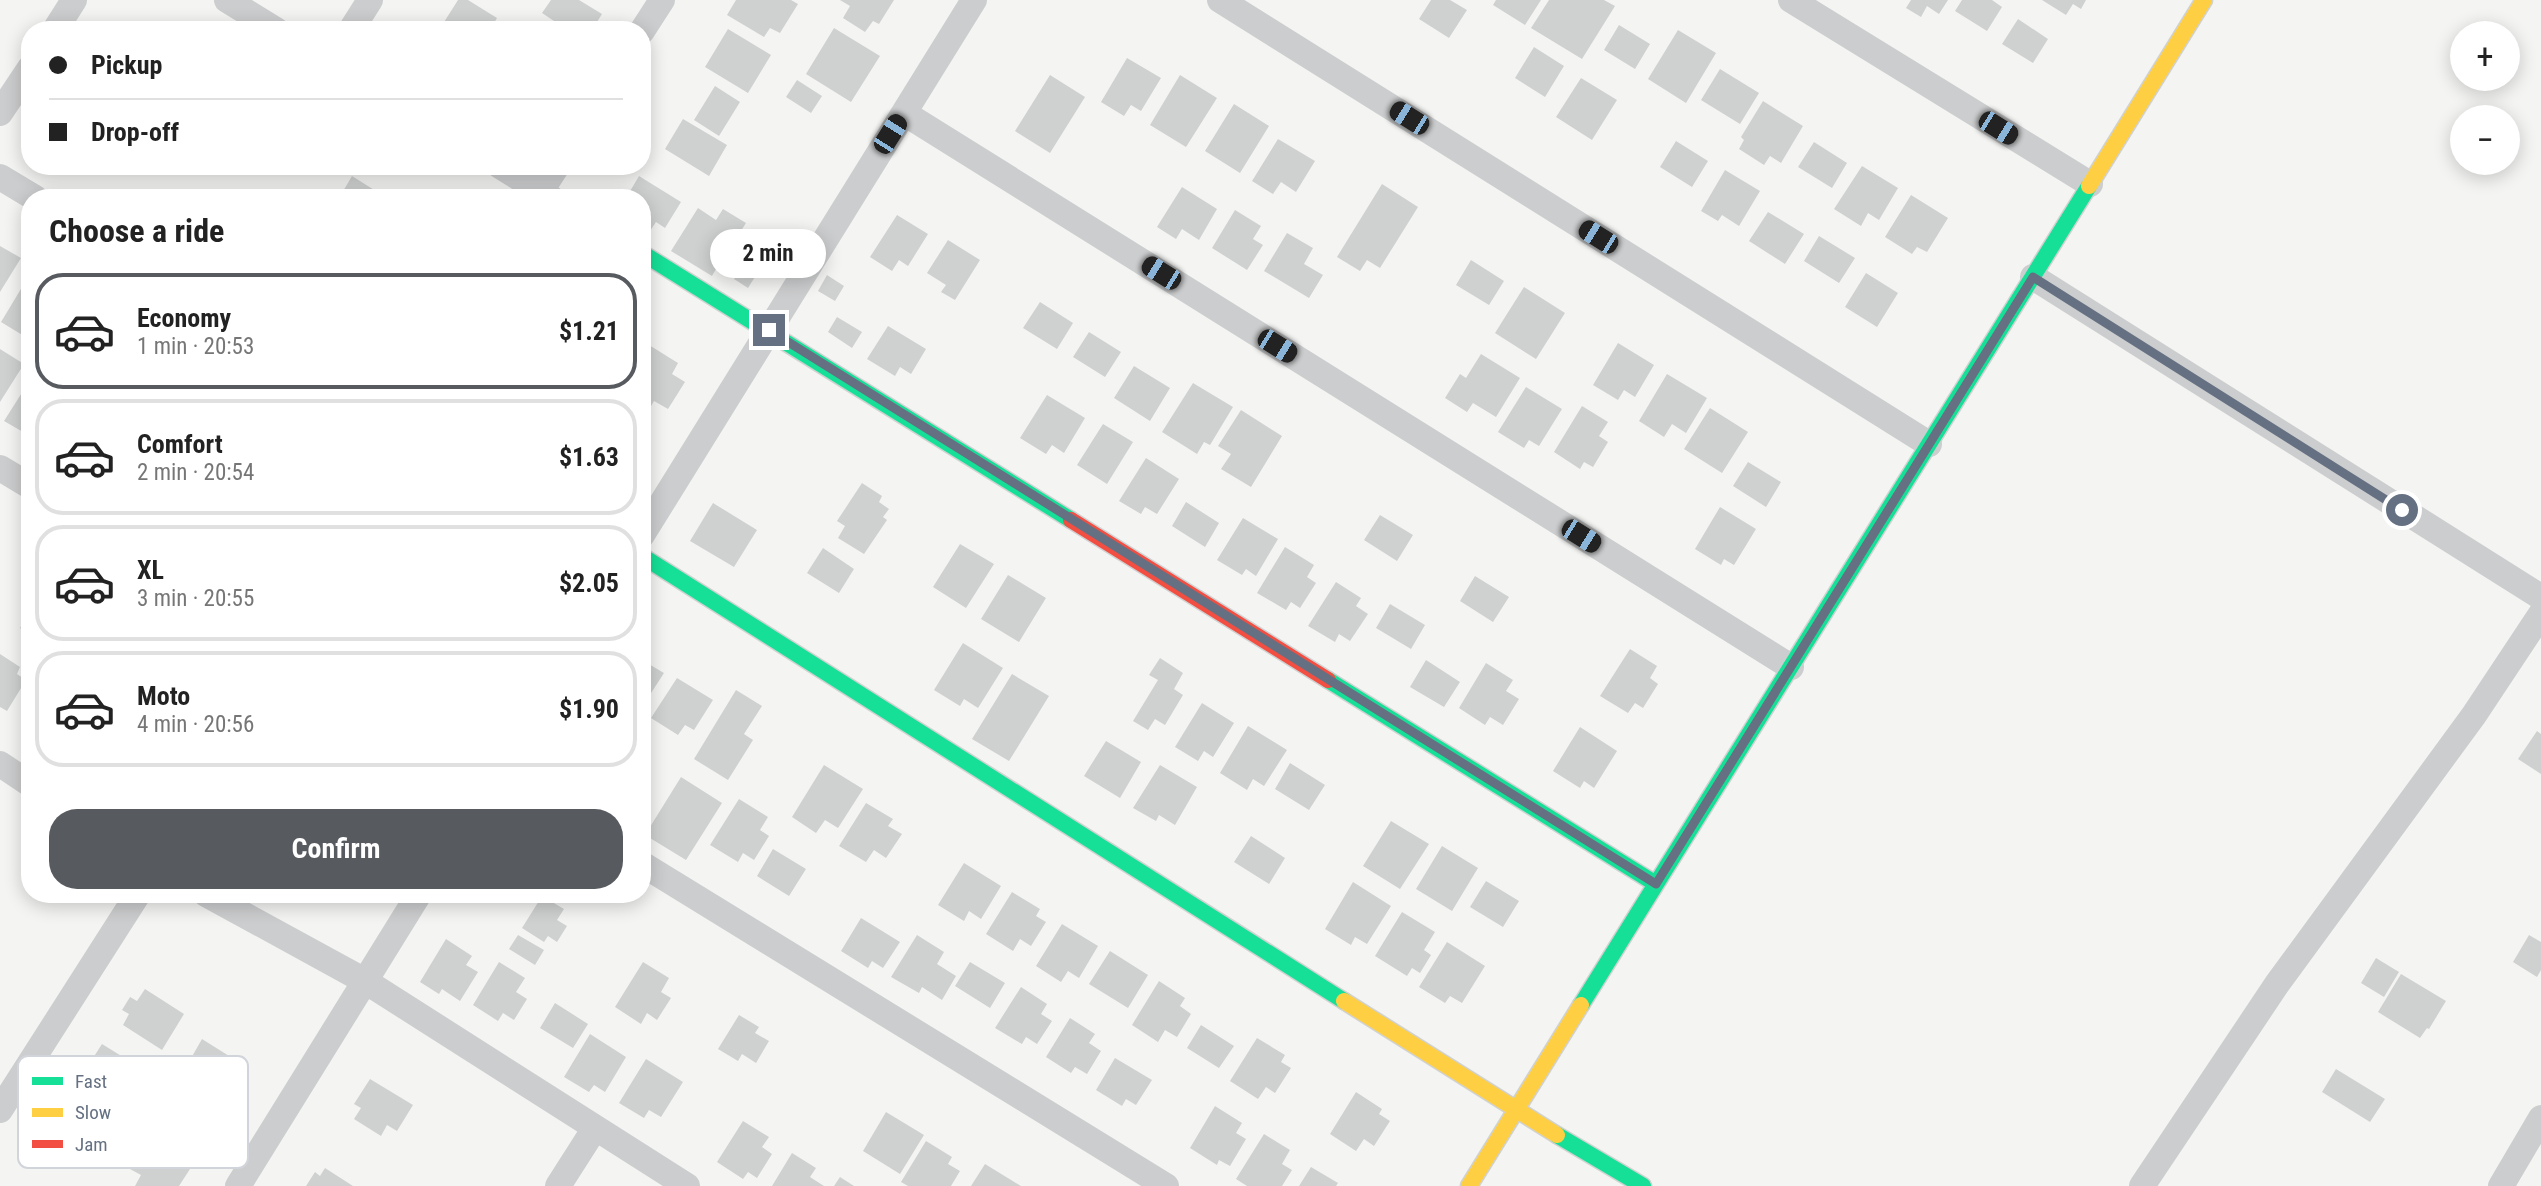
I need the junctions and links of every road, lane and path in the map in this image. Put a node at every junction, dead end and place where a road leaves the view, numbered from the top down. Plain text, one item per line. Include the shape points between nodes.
1 (75, 0) edge
2 (227, 0) edge
3 (370, 0) edge
4 (662, 0) edge
5 (974, 0) edge
6 (1220, 0) edge
7 (1791, 0) edge
8 (2204, 0) edge
9 (61, 21) edge
10 (261, 21) edge
11 (357, 21) edge
12 (648, 21) edge
13 (21, 82) edge
14 (0, 113) edge
15 (904, 113) junction
16 (514, 175) edge
17 (0, 177) edge
18 (2090, 184) junction
19 (536, 189) edge
20 (21, 190) edge
21 (651, 258) edge
22 (2033, 277) junction
23 (769, 330) junction
24 (1929, 444) junction
25 (0, 468) edge
26 (21, 481) edge
27 (651, 520) edge
28 (651, 562) edge
29 (2541, 597) edge
30 (2541, 614) edge
31 (1791, 667) junction
32 (0, 764) edge
33 (21, 778) edge
34 (651, 870) edge
35 (1656, 884) junction
36 (132, 903) edge
37 (222, 903) edge
38 (413, 903) edge
39 (365, 981) junction
40 (34, 1056) edge
41 (18, 1082) edge
42 (0, 1110) edge
43 (1516, 1110) junction
44 (2541, 1118) edge
45 (595, 1128) junction
46 (238, 1186) edge
47 (558, 1186) edge
48 (687, 1186) edge
49 (1166, 1186) edge
50 (1469, 1186) edge
51 (1643, 1186) edge
52 (2142, 1186) edge
53 (2501, 1186) edge

1 - 9 street
2 - 10 street
3 - 11 street
4 - 12 street
5 - 15 street
6 - 24 street
7 - 18 street
8 - 18 street
13 - 14 street
15 - 23 street
15 - 31 street
16 - 19 street
17 - 20 street
18 - 22 street
21 - 23 street
22 - 24 street
22 - 29 street
23 - 27 street
23 - 35 street
24 - 31 street
25 - 26 street
28 - 43 street
30 - 52 street via 2474,715 2277,984
31 - 35 street
32 - 33 street
34 - 49 street
35 - 43 street
36 - 40 street
37 - 39 street
38 - 39 street
39 - 45 street
39 - 46 street
41 - 42 street
43 - 50 street
43 - 51 street
44 - 53 street
45 - 47 street
45 - 48 street

